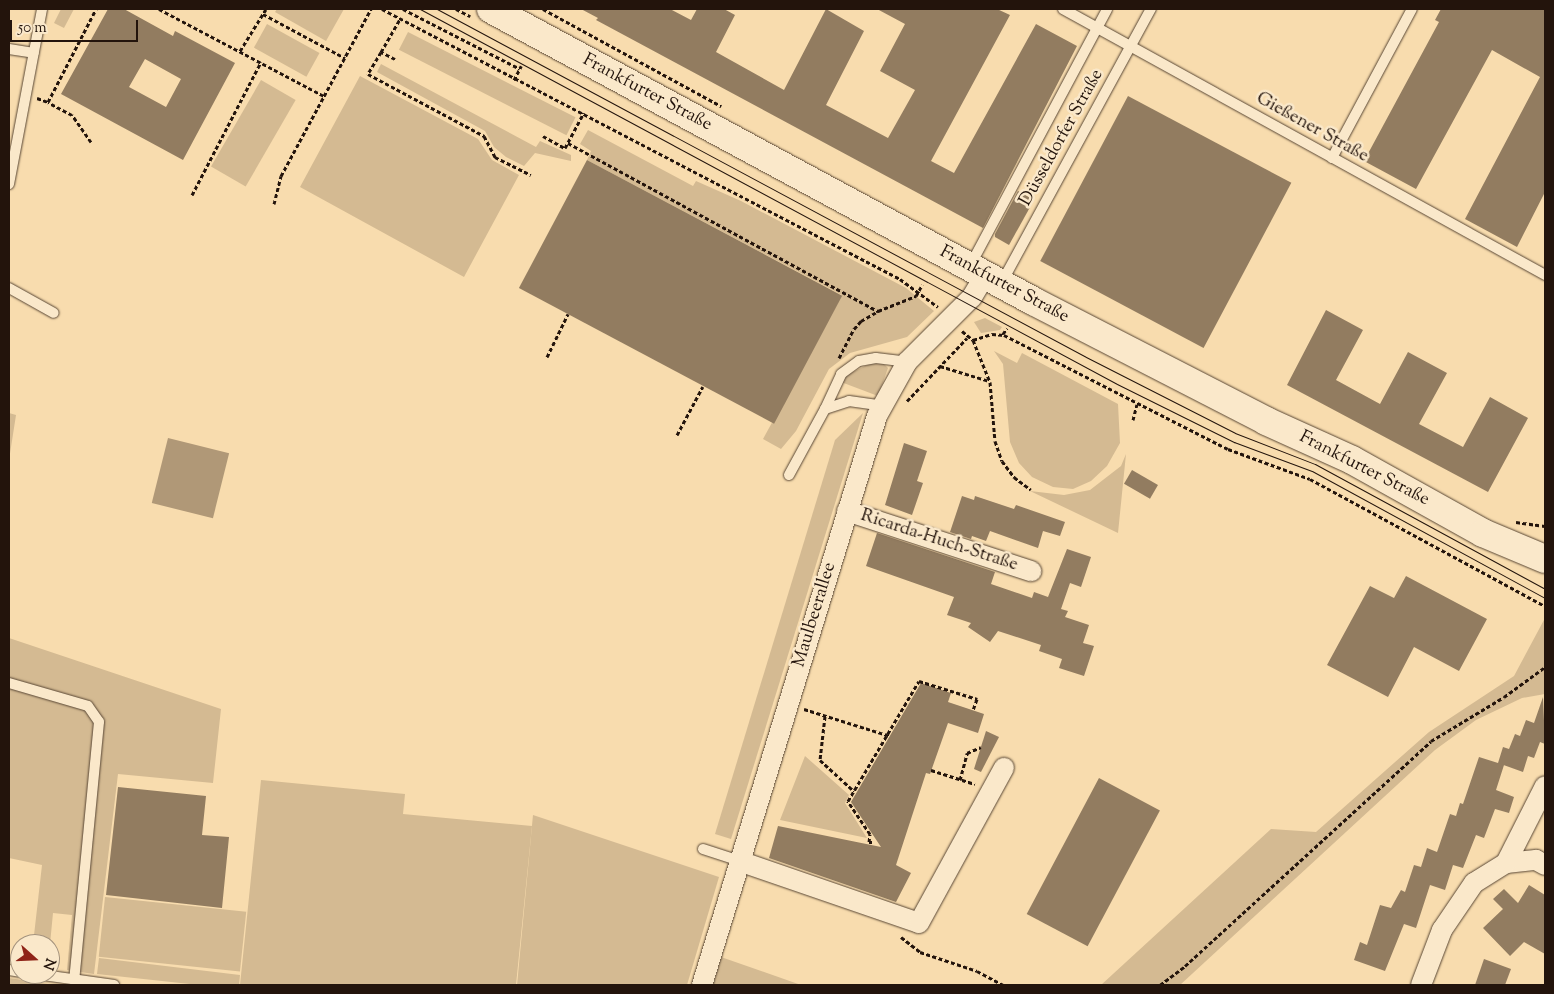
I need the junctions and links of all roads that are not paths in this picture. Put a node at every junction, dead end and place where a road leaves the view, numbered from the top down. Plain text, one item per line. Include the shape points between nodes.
1 (42, 9) edge
2 (491, 9) edge
3 (1063, 9) edge
4 (1108, 9) edge
5 (1151, 9) edge
6 (1412, 9) edge
7 (1097, 28) junction
8 (1131, 46) junction
9 (9, 49) edge
10 (34, 53) junction
11 (1332, 158) junction
12 (9, 184) edge
13 (1544, 273) edge
14 (985, 275) junction
15 (9, 288) edge
16 (54, 313) dead end
17 (907, 362) junction
18 (892, 408) junction
19 (825, 410) junction
20 (789, 475) dead end
21 (847, 511) junction
22 (1538, 551) edge
23 (1031, 571) dead end
24 (9, 683) edge
25 (1004, 768) dead end
26 (1545, 786) edge
27 (703, 849) dead end
28 (739, 861) junction
29 (1506, 863) junction
30 (1545, 865) edge
31 (60, 978) edge
32 (74, 980) junction
33 (114, 985) edge
34 (702, 985) edge
35 (1421, 985) edge

1 - 10 lane
2 - 14 main road, Frankfurter Straße
3 - 7 lane, Gießener Straße
4 - 7 lane, Düsseldorfer Straße
5 - 8 lane, Düsseldorfer Straße
6 - 11 lane
7 - 8 lane, Gießener Straße
7 - 14 lane, Düsseldorfer Straße
8 - 11 lane, Gießener Straße
8 - 14 lane, Düsseldorfer Straße
9 - 10 lane
10 - 12 lane
11 - 13 lane, Gießener Straße
14 - 17 street, Maulbeerallee via 972,297
14 - 22 main road, Frankfurter Straße via 1266,421 1352,460 1483,533
15 - 16 lane
17 - 18 street, Maulbeerallee
17 - 19 lane via 876,358 859,360 841,374
18 - 19 lane via 849,401
18 - 21 street, Maulbeerallee
19 - 20 lane
21 - 23 street, Ricarda-Huch-Straße
21 - 28 street, Maulbeerallee
24 - 32 lane via 88,706 99,722
25 - 28 street via 919,923
26 - 29 street
27 - 28 lane
28 - 34 street, Maulbeerallee
29 - 30 street via 1536,860
29 - 35 street via 1474,884 1442,930
31 - 32 lane
32 - 33 lane

